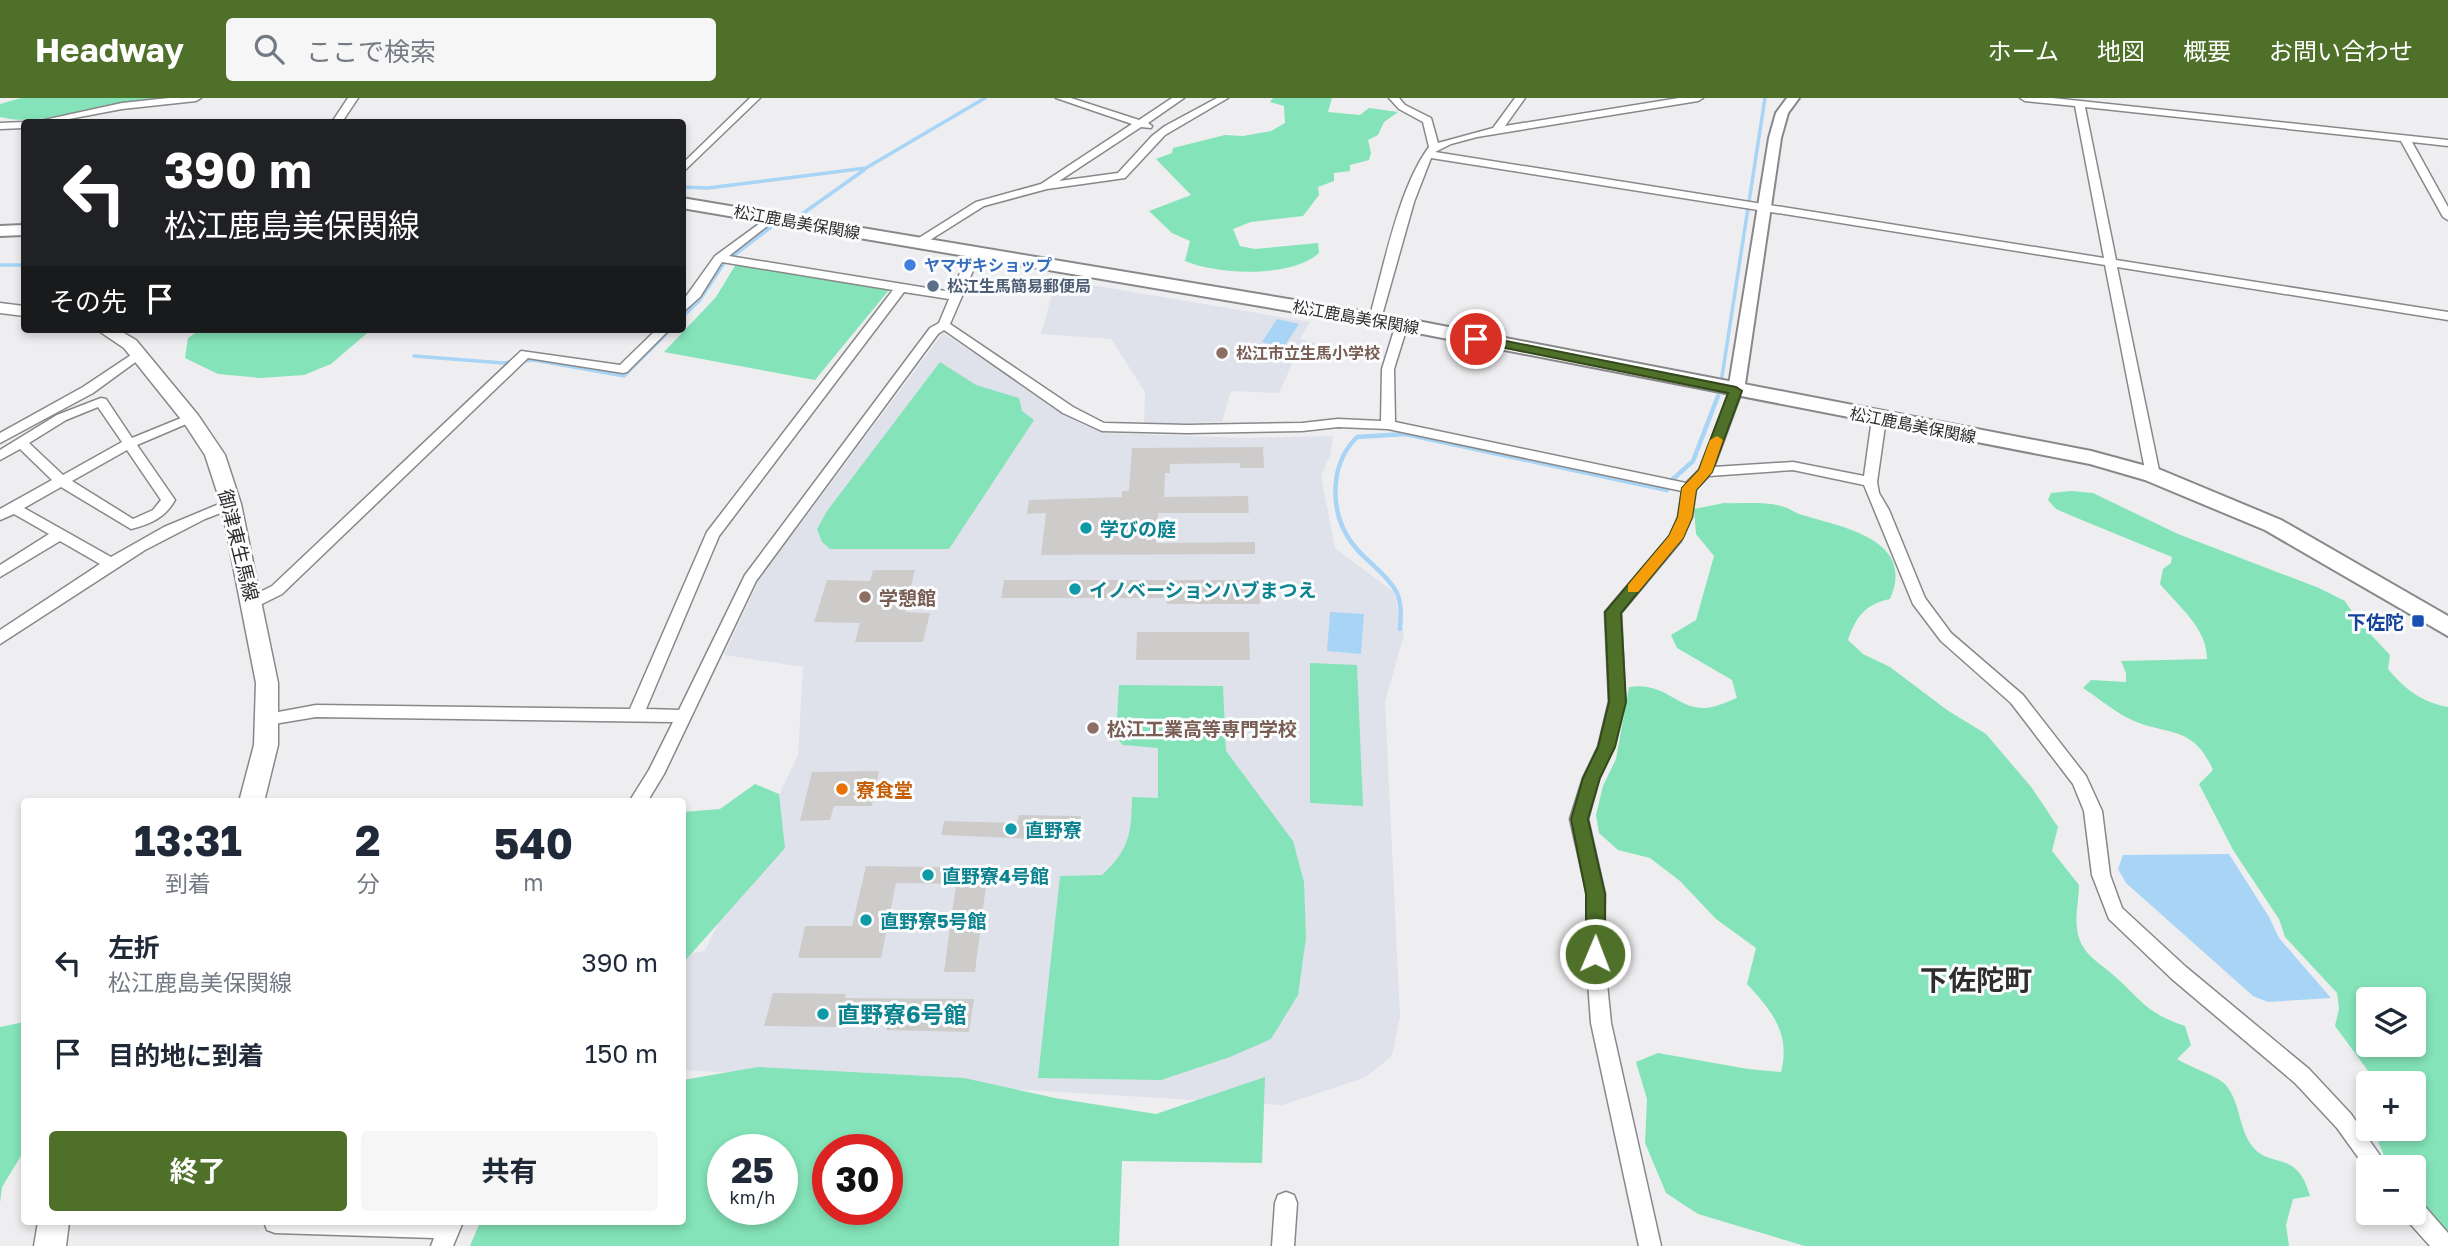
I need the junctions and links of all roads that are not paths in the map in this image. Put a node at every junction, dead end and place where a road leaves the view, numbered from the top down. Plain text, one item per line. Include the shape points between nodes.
1 (196, 98) edge
2 (353, 98) edge
3 (755, 98) edge
4 (1060, 98) edge
5 (1179, 98) edge
6 (1223, 98) edge
7 (1394, 98) edge
8 (1520, 98) edge
9 (1698, 98) edge
10 (1793, 98) edge
11 (2025, 98) edge
12 (2079, 104) junction
13 (55, 119) edge
14 (339, 119) edge
15 (1140, 124) junction
16 (21, 125) edge
17 (0, 127) edge
18 (1496, 131) junction
19 (1162, 132) junction
20 (2405, 139) junction
21 (2448, 144) edge
22 (1431, 151) junction
23 (686, 166) edge
24 (1045, 186) junction
25 (686, 205) edge
26 (1766, 208) junction
27 (2448, 217) edge
28 (771, 218) junction
29 (21, 230) edge
30 (0, 231) edge
31 (918, 243) junction
32 (975, 252) junction
33 (724, 259) junction
34 (2109, 262) junction
35 (901, 288) junction
36 (954, 296) junction
37 (686, 306) edge
38 (0, 308) edge
39 (21, 311) edge
40 (2448, 316) edge
41 (1375, 319) junction
42 (1402, 324) junction
43 (944, 325) junction
44 (117, 333) edge
45 (660, 333) edge
46 (137, 355) junction
47 (1736, 391) junction
48 (191, 419) junction
49 (1879, 419) junction
50 (1388, 425) junction
51 (0, 439) edge
52 (21, 443) junction
53 (129, 444) junction
54 (0, 456) edge
55 (1705, 472) junction
56 (2154, 475) junction
57 (61, 481) junction
58 (1870, 482) junction
59 (1689, 488) junction
60 (231, 504) junction
61 (6, 511) edge
62 (58, 535) junction
63 (111, 564) junction
64 (0, 572) edge
65 (253, 602) junction
66 (2448, 626) edge
67 (0, 638) edge
68 (636, 715) junction
69 (684, 716) junction
70 (268, 719) junction
71 (252, 798) edge
72 (640, 798) edge
73 (2369, 1155) edge
74 (1286, 1203) dead end
75 (54, 1225) edge
76 (327, 1225) edge
77 (2426, 1225) edge
78 (448, 1232) edge
79 (50, 1246) edge
80 (1283, 1246) edge
81 (1650, 1246) edge
82 (2445, 1246) edge

1 - 13 street
2 - 14 street
3 - 23 street
4 - 15 street
5 - 15 street
6 - 19 street
7 - 22 street via 1428,120
8 - 18 street
9 - 18 street
10 - 26 street via 1782,113
11 - 12 street
12 - 20 street
12 - 34 street
15 - 19 street
15 - 24 street
16 - 17 street
18 - 22 street
19 - 24 street via 1121,176
20 - 21 street
20 - 27 street
22 - 26 street
22 - 41 street via 1414,188
24 - 31 street via 980,204
25 - 28 main road, 松江鹿島美保関線
26 - 34 street
26 - 47 street
28 - 31 main road, 松江鹿島美保関線
28 - 33 street
29 - 30 main road
31 - 32 main road, 松江鹿島美保関線
32 - 36 street
32 - 41 main road, 松江鹿島美保関線
33 - 35 street
33 - 37 street
34 - 40 street
34 - 56 street
35 - 36 street
35 - 68 street via 712,535
36 - 43 street
38 - 39 main road
41 - 42 main road, 松江鹿島美保関線
42 - 47 main road, 松江鹿島美保関線
42 - 50 street via 1388,369
43 - 50 street via 1068,410 1102,427
43 - 69 street via 934,331 750,579
44 - 46 main road, 御津東生馬線
45 - 65 street via 623,369 525,354 277,590
46 - 48 main road, 御津東生馬線
46 - 51 street via 88,390
47 - 49 main road, 松江鹿島美保関線
47 - 55 street
48 - 53 street
48 - 60 main road, 御津東生馬線 via 215,456
49 - 56 main road, 松江鹿島美保関線 via 2091,458
49 - 58 street
50 - 59 street
52 - 53 street via 85,405 101,402
52 - 54 street
52 - 57 street
53 - 57 street
53 - 57 street via 168,500 146,521 131,524
55 - 58 street via 1793,466
55 - 59 street
56 - 66 main road, 松江鹿島美保関線 via 2273,525
57 - 61 street
58 - 73 street via 1928,617 2017,699 2080,781 2093,811 2101,875 2115,913 2302,1076
59 - 81 street via 1685,517 1675,538 1613,612 1618,702 1579,819 1595,894 1601,1023
60 - 63 street via 151,538
60 - 65 main road, 御津東生馬線
61 - 62 street
62 - 63 street
62 - 64 street
63 - 67 street
65 - 70 main road, 御津東生馬線 via 267,682
68 - 69 street
68 - 70 street via 316,711
69 - 72 street
70 - 71 main road, 御津東生馬線
74 - 80 street
75 - 79 main road
76 - 78 street
77 - 82 street

